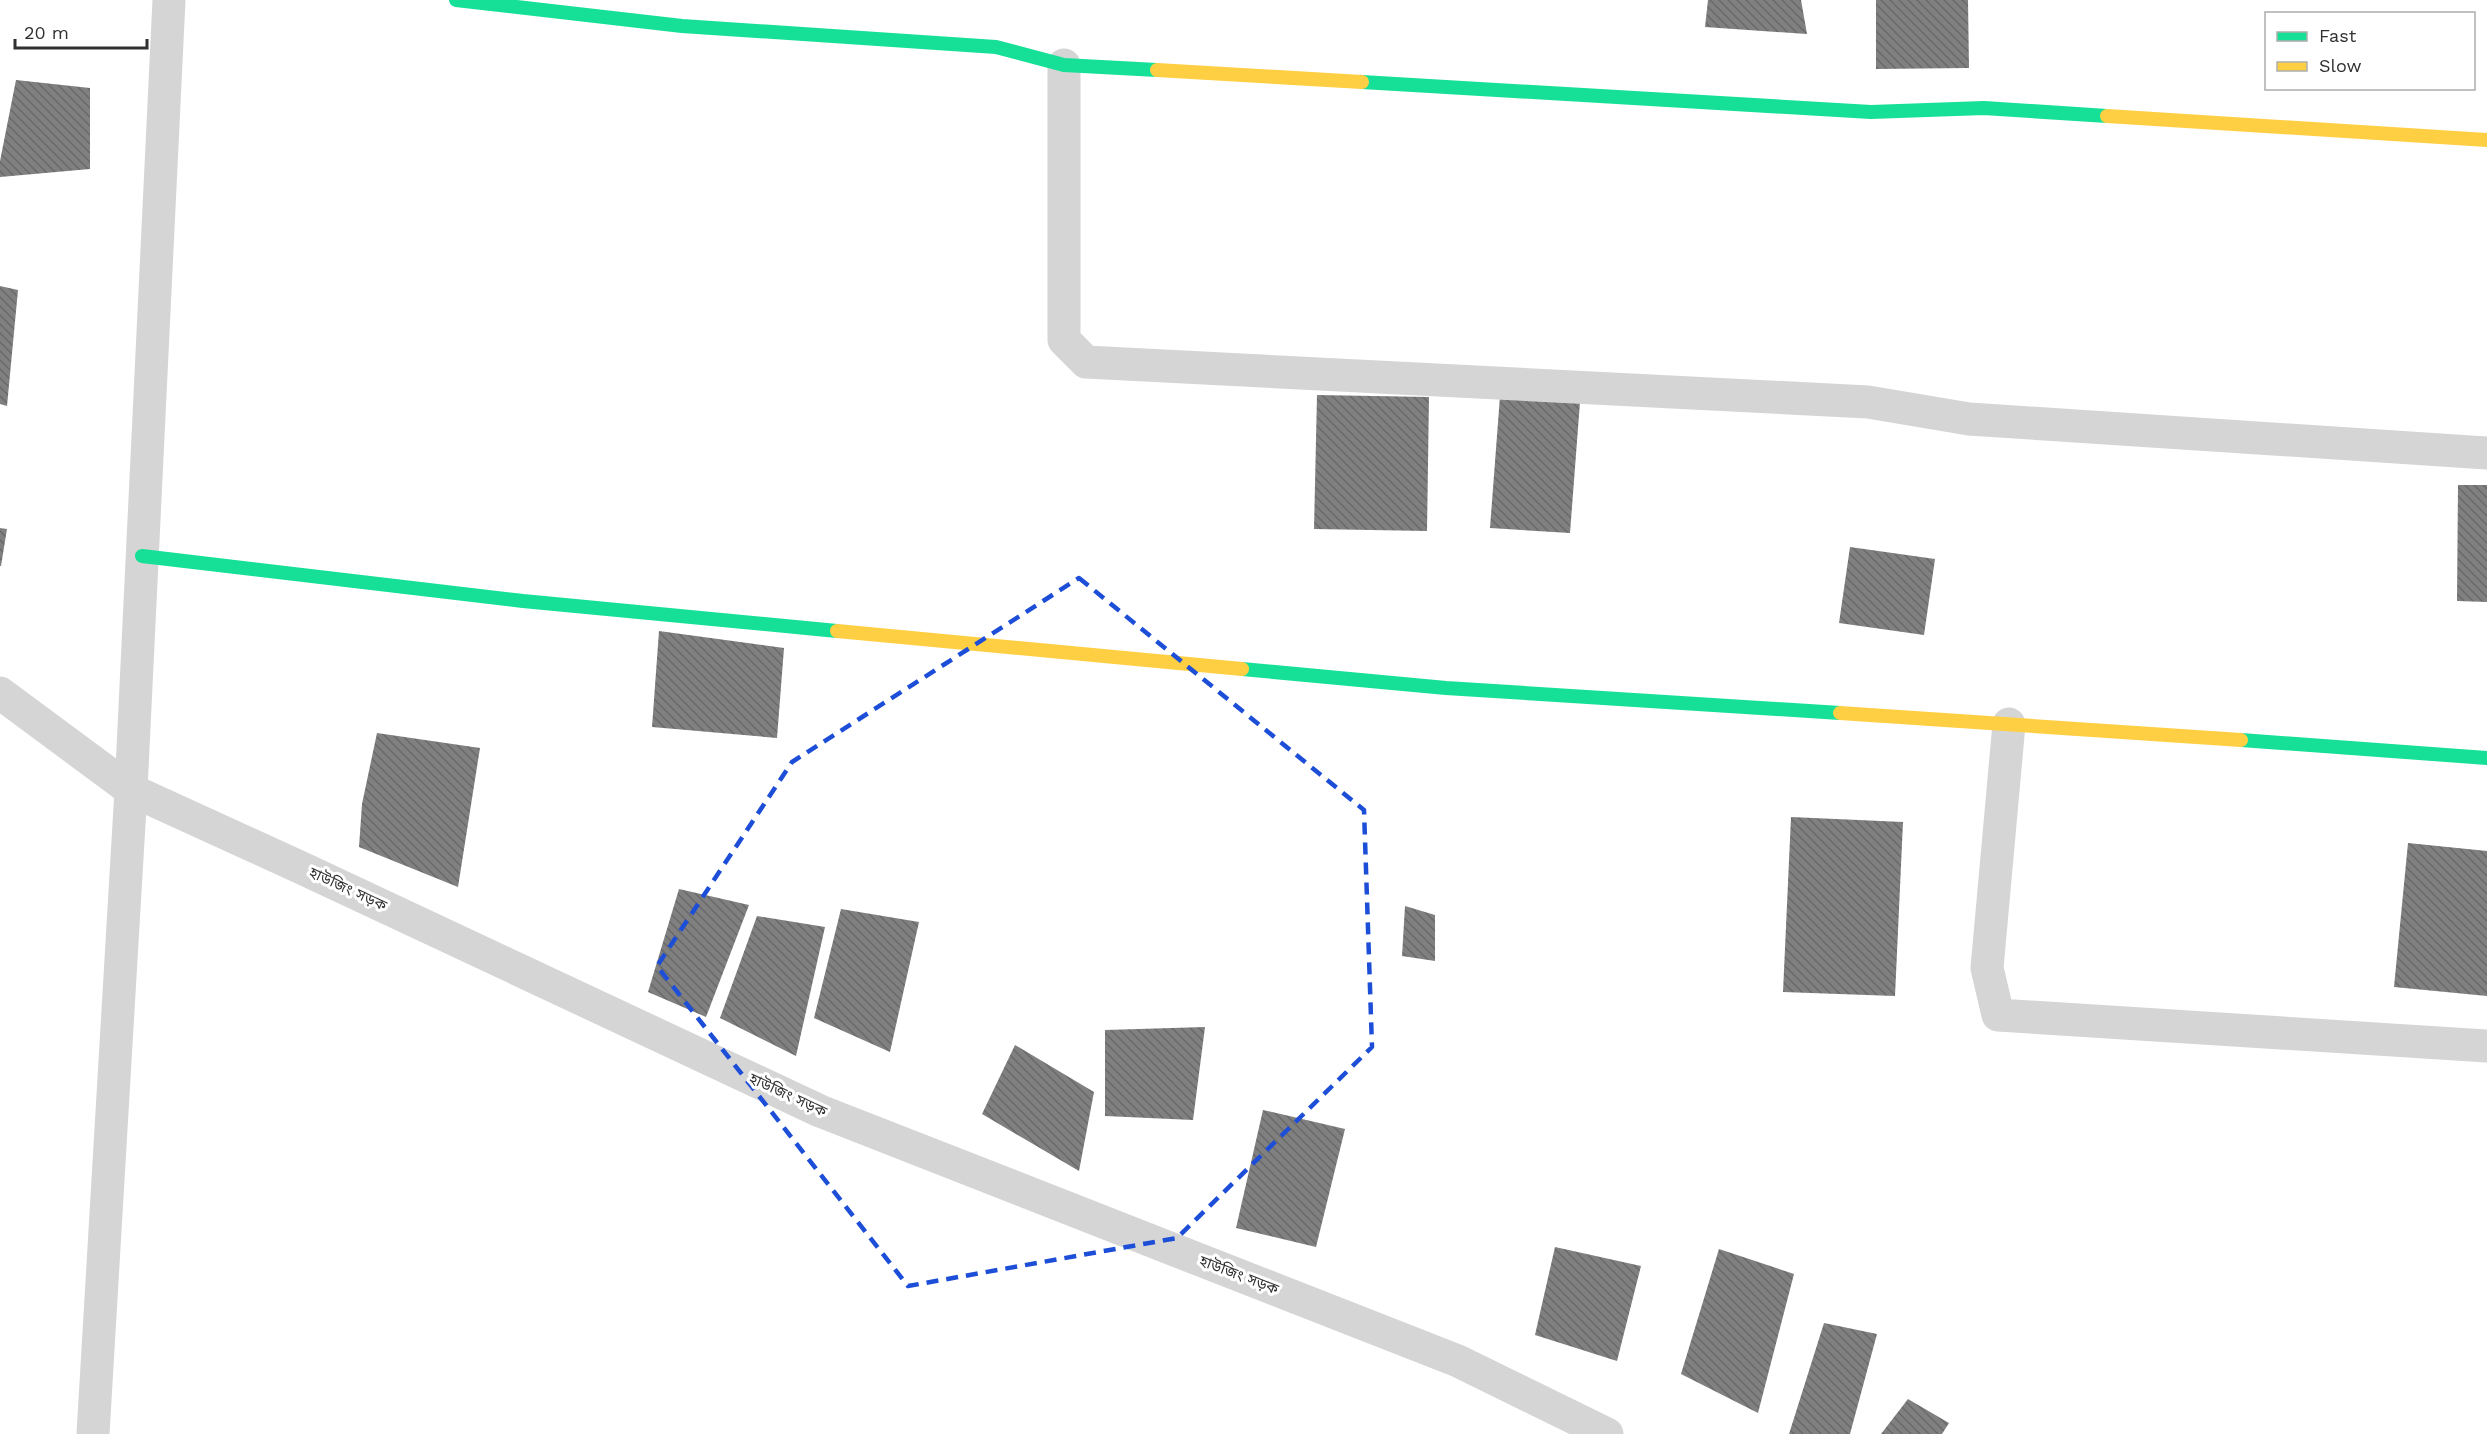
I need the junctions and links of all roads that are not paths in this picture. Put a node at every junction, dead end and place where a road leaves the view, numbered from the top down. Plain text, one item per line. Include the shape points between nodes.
1 (169, 0) edge
2 (456, 0) edge
3 (1064, 65) junction
4 (2487, 140) edge
5 (2487, 453) edge
6 (142, 556) junction
7 (0, 693) edge
8 (2008, 724) junction
9 (2487, 758) edge
10 (131, 790) junction
11 (2487, 1047) edge
12 (93, 1434) edge
13 (1607, 1434) edge

1 - 6 street
2 - 3 street via 682,26 996,47
3 - 4 street via 1871,112 1984,108
3 - 5 street via 1064,340 1086,362 1868,402 1969,419
6 - 8 street via 524,601 1434,687
6 - 10 street
7 - 10 street, হাউজিং সড়ক
8 - 9 street
8 - 11 street via 1987,968 1998,1015
10 - 12 street
10 - 13 street, হাউজিং সড়ক via 820,1111 1458,1361

